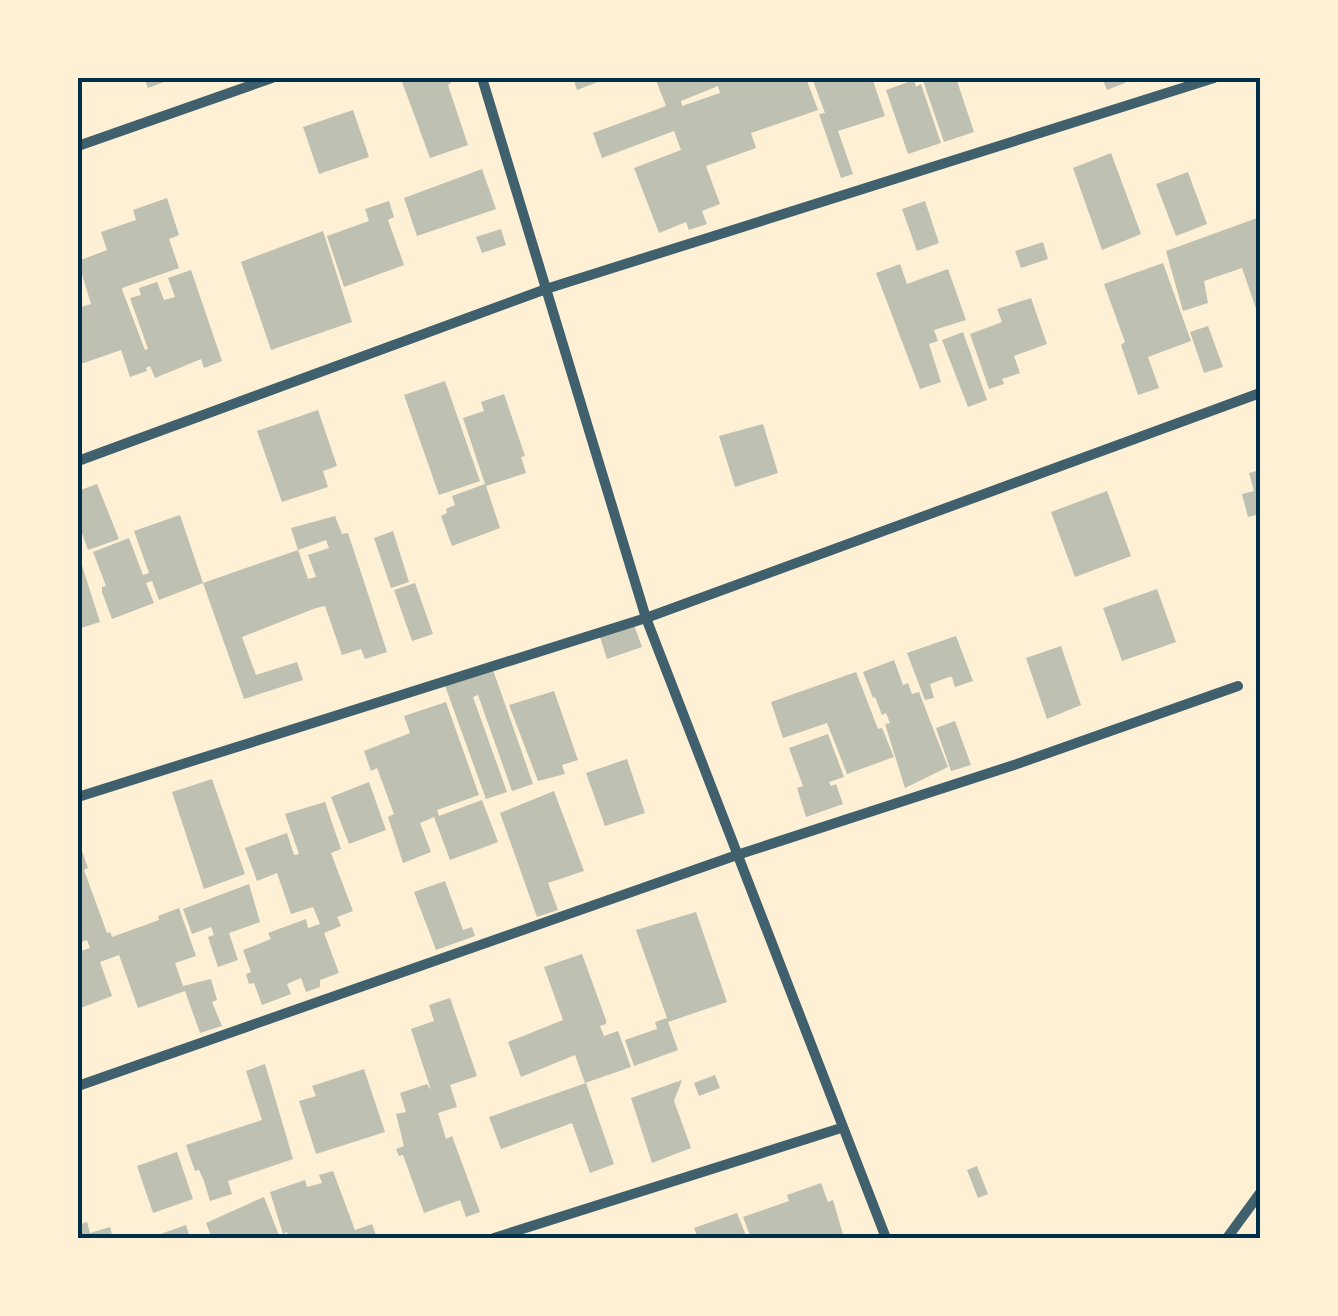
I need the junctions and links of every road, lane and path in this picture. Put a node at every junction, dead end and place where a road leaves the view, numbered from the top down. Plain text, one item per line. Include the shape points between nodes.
1 (272, 78) edge
2 (482, 78) edge
3 (1214, 78) edge
4 (78, 146) edge
5 (546, 289) junction
6 (1260, 393) edge
7 (78, 462) edge
8 (646, 618) junction
9 (1238, 686) dead end
10 (78, 798) edge
11 (737, 855) junction
12 (78, 1086) edge
13 (841, 1128) junction
14 (1260, 1193) edge
15 (494, 1238) edge
16 (886, 1238) edge
17 (1226, 1238) edge

1 - 4 street
2 - 5 street
3 - 5 street
5 - 7 street
5 - 8 street
6 - 8 street
8 - 10 street
8 - 11 street
9 - 11 street
11 - 12 street
11 - 13 street
13 - 15 street
13 - 16 street
14 - 17 street

